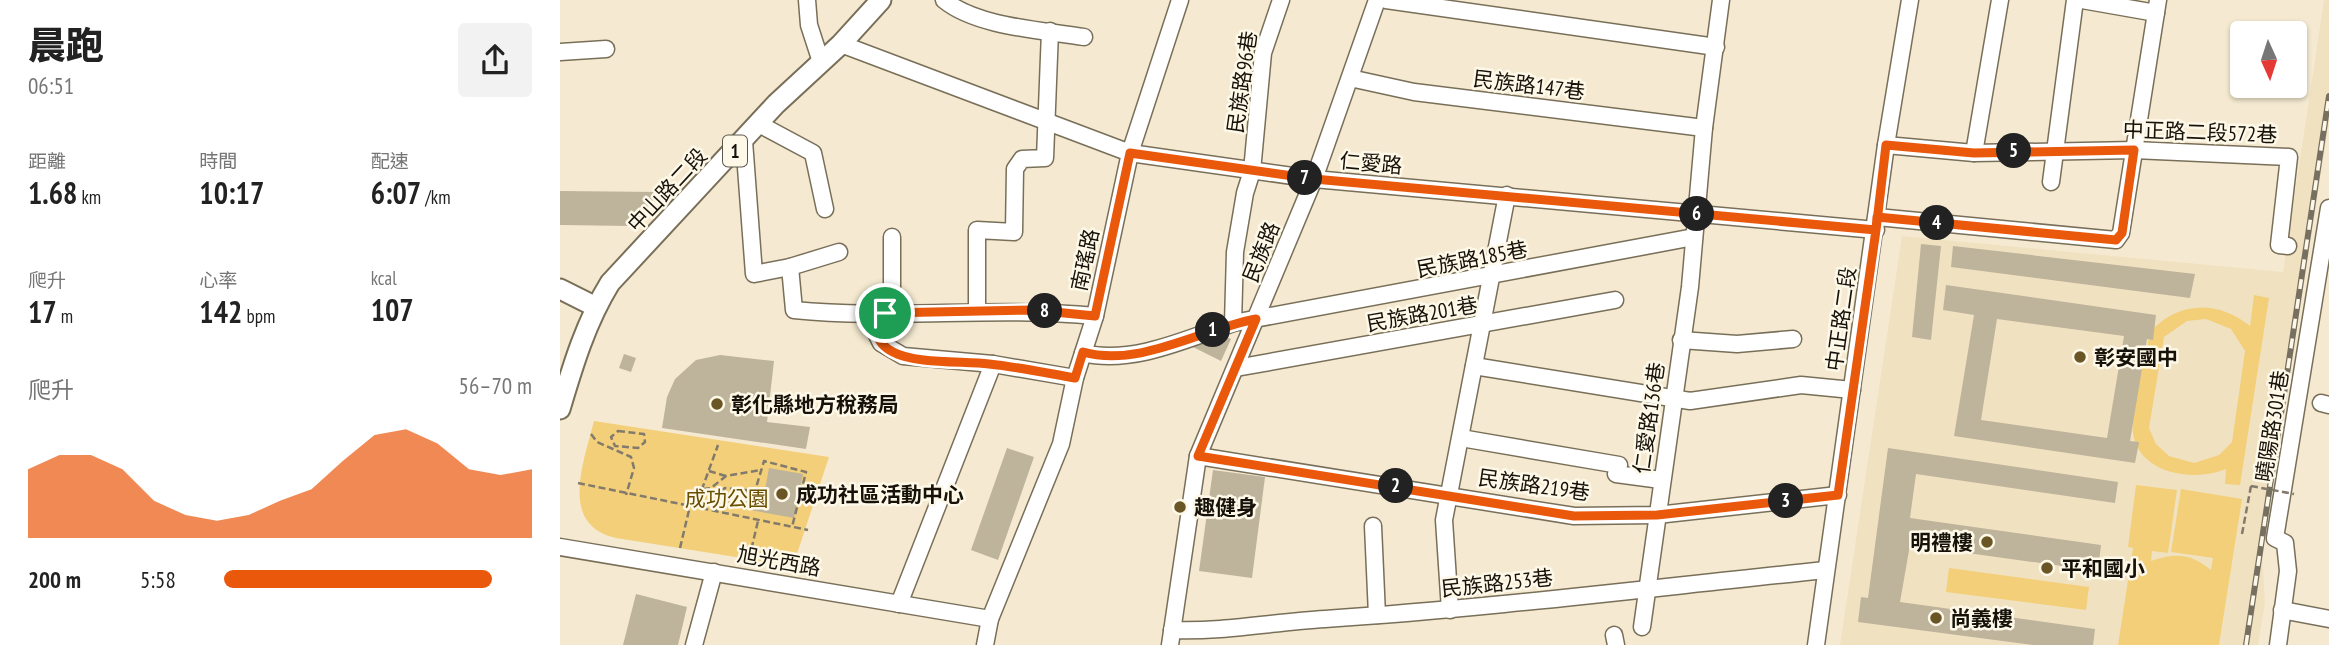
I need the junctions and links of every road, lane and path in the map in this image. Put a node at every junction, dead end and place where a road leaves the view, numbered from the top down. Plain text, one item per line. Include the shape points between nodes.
1 (807, 0) edge
2 (881, 0) edge
3 (944, 0) edge
4 (1180, 0) edge
5 (1281, 0) edge
6 (1377, 0) edge
7 (1387, 0) edge
8 (1721, 0) edge
9 (1910, 0) edge
10 (2000, 0) edge
11 (2075, 0) edge
12 (2081, 0) edge
13 (2157, 6) edge
14 (1050, 31) junction
15 (1084, 37) dead end
16 (841, 44) junction
17 (1716, 47) junction
18 (606, 49) dead end
19 (560, 52) edge
20 (821, 62) junction
21 (1350, 78) junction
22 (1045, 122) junction
23 (760, 124) junction
24 (1704, 128) junction
25 (744, 141) junction
26 (1886, 145) junction
27 (2054, 149) junction
28 (2134, 150) junction
29 (1130, 153) junction
30 (1974, 153) junction
31 (1252, 171) junction
32 (1314, 179) junction
33 (2051, 182) dead end
34 (1507, 195) junction
35 (2329, 208) edge
36 (825, 209) dead end
37 (1696, 214) junction
38 (1877, 223) junction
39 (892, 237) dead end
40 (1695, 237) junction
41 (2288, 246) dead end
42 (838, 252) dead end
43 (790, 267) junction
44 (1491, 277) junction
45 (560, 289) edge
46 (1615, 300) dead end
47 (596, 307) junction
48 (977, 311) junction
49 (885, 313) junction
50 (1095, 316) junction
51 (1256, 319) junction
52 (1233, 323) junction
53 (1482, 324) junction
54 (1793, 339) dead end
55 (1681, 340) junction
56 (1083, 352) junction
57 (993, 364) junction
58 (1474, 366) junction
59 (1236, 368) junction
60 (1075, 378) junction
61 (1852, 390) junction
62 (1672, 398) junction
63 (560, 409) edge
64 (591, 434) dead end
65 (1461, 438) junction
66 (718, 445) dead end
67 (620, 447) joint
68 (1198, 456) junction
69 (708, 470) junction
70 (761, 470) junction
71 (726, 476) junction
72 (1661, 480) junction
73 (578, 484) dead end
74 (702, 489) junction
75 (1450, 494) junction
76 (2294, 494) dead end
77 (626, 495) junction
78 (1838, 495) junction
79 (690, 506) junction
80 (715, 512) junction
81 (1657, 515) junction
82 (758, 521) junction
83 (1373, 526) dead end
84 (792, 527) junction
85 (808, 530) dead end
86 (2242, 534) dead end
87 (560, 547) edge
88 (680, 548) dead end
89 (749, 559) dead end
90 (1826, 570) junction
91 (714, 572) junction
92 (1648, 588) junction
93 (899, 604) junction
94 (1450, 610) junction
95 (2282, 610) junction
96 (1377, 615) junction
97 (990, 619) junction
98 (2329, 619) edge
99 (1642, 627) dead end
100 (1171, 637) edge
101 (694, 645) edge
102 (985, 645) edge
103 (1816, 645) edge
104 (2278, 645) edge

1 - 20 street via 809,25
2 - 16 main road, 中山路二段 / 1
3 - 14 street via 958,12
4 - 29 street, 南瑤路
5 - 31 street, 民族路96巷 via 1264,52
6 - 21 street, 民族路
7 - 17 street
8 - 17 street, 仁愛路136巷
9 - 26 street, 中正路二段
10 - 30 street
11 - 27 street
12 - 13 street
13 - 28 street
14 - 15 street
14 - 22 street
16 - 20 main road, 中山路二段 / 1
16 - 22 street, 仁愛路
17 - 24 street, 仁愛路136巷
18 - 19 street
20 - 23 main road, 中山路二段 / 1 via 799,76
21 - 24 street, 民族路147巷 via 1414,92
21 - 32 street, 民族路
22 - 29 street, 仁愛路
22 - 48 street via 1045,158 1022,159 1015,169 1014,232 977,230
23 - 25 main road, 中山路二段 / 1
23 - 36 street via 813,153
24 - 37 street, 仁愛路136巷
25 - 43 street via 754,274
25 - 47 main road, 中山路二段 / 1 via 610,283
26 - 30 street, 中正路二段572巷
26 - 38 street, 中正路二段
27 - 28 street, 中正路二段572巷
27 - 30 street, 中正路二段572巷
27 - 33 street
28 - 38 street, 仁愛路 via 2122,233 2116,240
28 - 41 street, 中正路二段572巷 via 2289,157 2279,245
29 - 31 street, 仁愛路
29 - 50 street, 南瑤路
31 - 32 street, 仁愛路
31 - 52 street, 民族路96巷 via 1236,252
32 - 34 street, 仁愛路
32 - 51 street, 民族路
34 - 37 street, 仁愛路
34 - 44 street
35 - 95 street, 曉陽路301巷 via 2275,537 2285,543 2288,571
37 - 38 street, 仁愛路
37 - 40 street, 仁愛路136巷
38 - 61 street, 中正路二段
39 - 49 street via 892,296
40 - 44 street, 民族路185巷
40 - 55 street, 仁愛路136巷
42 - 43 street
43 - 49 street via 794,310
44 - 51 street, 民族路185巷
44 - 53 street
45 - 47 main road
46 - 53 street, 民族路201巷
47 - 63 main road, 中山路二段 / 1
48 - 49 street
48 - 50 street
49 - 57 street via 876,333 892,351 903,356
50 - 56 street, 南瑤路
51 - 52 street, 民族路185巷
51 - 59 street, 民族路
52 - 56 street, 民族路185巷 via 1125,354
53 - 58 street
53 - 59 street, 民族路201巷
54 - 55 street via 1737,344
55 - 62 street, 仁愛路136巷
56 - 60 street, 南瑤路
57 - 60 street
57 - 93 street
58 - 62 street
58 - 65 street
59 - 68 street, 民族路
60 - 97 street, 南瑤路 via 1060,444
61 - 62 street via 1801,385 1716,398
61 - 78 street, 中正路二段
62 - 72 street, 仁愛路136巷
64 - 77 path via 597,442 631,457 634,468
65 - 72 street, 民族路219巷 via 1619,464 1616,474
65 - 75 street
66 - 69 path
67 - 67 path via 642,446 644,434 613,433 611,441
68 - 75 street, 民族路219巷
68 - 100 street, 民族路
69 - 71 path
69 - 74 path
70 - 71 path
70 - 80 path via 755,491 725,488 719,492
70 - 84 path via 764,461 806,472
71 - 74 path
72 - 81 street, 仁愛路136巷
73 - 77 path
74 - 79 path
75 - 81 street, 民族路219巷 via 1574,516
75 - 94 street via 1444,520
76 - 86 path, bridge via 2250,486
77 - 79 path
78 - 81 street, 民族路219巷
78 - 90 street, 中正路二段
79 - 80 path
79 - 88 path
80 - 82 path
81 - 92 street, 仁愛路136巷
82 - 84 path
82 - 89 path
83 - 96 street
84 - 85 path
87 - 91 street, 旭光西路
90 - 92 street, 民族路253巷
90 - 103 street, 中正路二段
91 - 93 street, 旭光西路
91 - 101 street
92 - 94 street, 民族路253巷
92 - 99 street, 仁愛路136巷
93 - 97 street, 旭光西路
94 - 96 street, 民族路253巷
95 - 98 street
95 - 104 street, 曉陽路301巷
96 - 100 street, 民族路253巷 via 1278,622
97 - 102 street, 南瑤路

